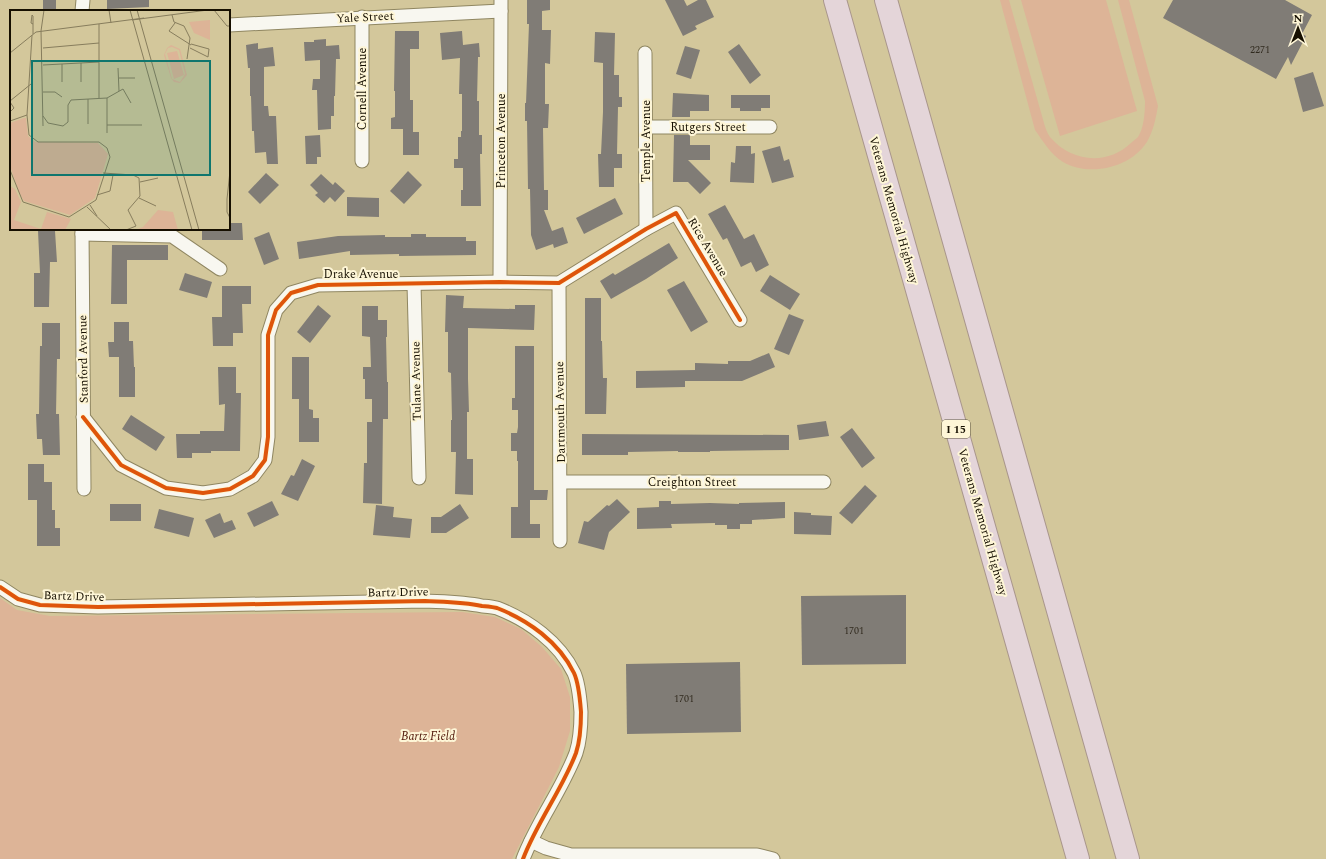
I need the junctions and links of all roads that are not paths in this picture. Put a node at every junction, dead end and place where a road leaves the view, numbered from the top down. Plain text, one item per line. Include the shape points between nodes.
1 (835, 0) edge
2 (886, 0) edge
3 (501, 5) edge
4 (362, 17) junction
5 (230, 25) edge
6 (645, 53) dead end
7 (646, 127) junction
8 (770, 127) dead end
9 (362, 161) dead end
10 (646, 229) junction
11 (82, 232) edge
12 (220, 269) dead end
13 (500, 282) junction
14 (559, 282) junction
15 (414, 284) junction
16 (740, 320) dead end
17 (83, 417) junction
18 (419, 478) dead end
19 (561, 482) junction
20 (824, 482) dead end
21 (84, 489) dead end
22 (560, 541) dead end
23 (0, 587) edge
24 (531, 841) junction
25 (523, 859) edge
26 (774, 859) edge
27 (1078, 859) edge
28 (1128, 859) edge

1 - 27 highway, Veterans Memorial Highway / I 15
2 - 28 highway
3 - 4 street, Yale Street
3 - 13 street, Princeton Avenue
4 - 5 street, Yale Street
4 - 9 street, Cornell Avenue
6 - 7 street, Temple Avenue
7 - 8 street, Rutgers Street
7 - 10 street, Temple Avenue
10 - 14 street
10 - 16 street, Rice Avenue via 676,213
11 - 12 street via 172,236
11 - 17 street, Stanford Avenue
13 - 14 street, Drake Avenue
13 - 15 street, Drake Avenue
14 - 19 street, Dartmouth Avenue
15 - 17 street, Drake Avenue via 318,284 291,293 276,310 268,335 268,437 265,460 253,476 230,489 202,493 166,488 121,465
15 - 18 street, Tulane Avenue
17 - 21 street, Stanford Avenue
19 - 20 street, Creighton Street
19 - 22 street, Dartmouth Avenue
23 - 24 street, Bartz Drive via 18,599 40,605 98,607 466,603 496,608 517,618 543,634 561,651 574,674 580,699 581,723 576,752
24 - 25 street, Bartz Drive
24 - 26 street via 572,855 757,855

